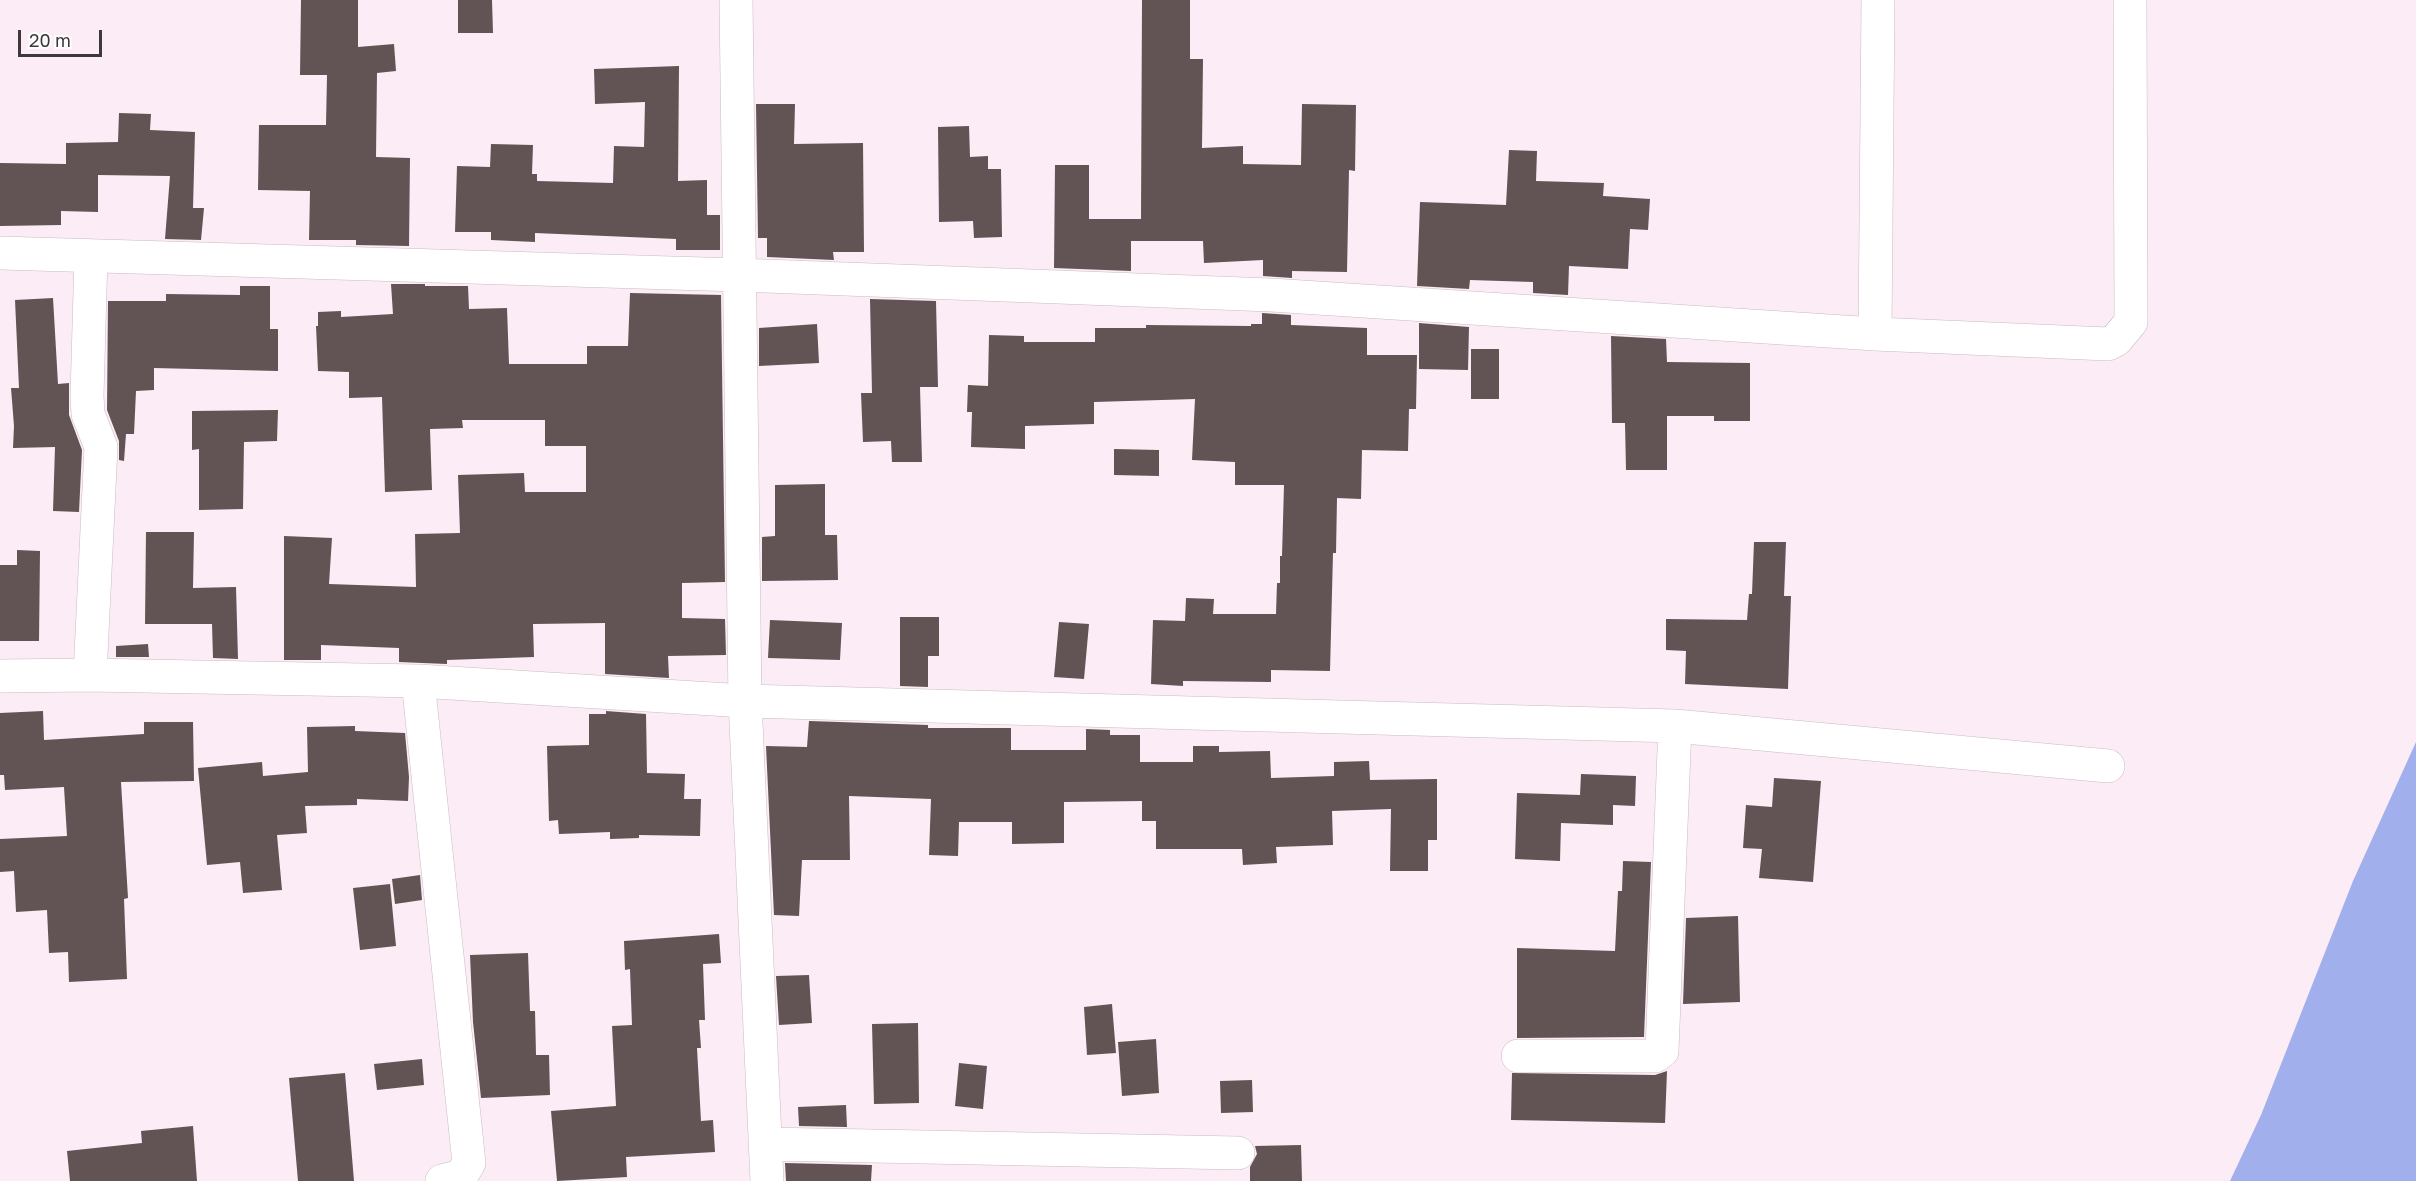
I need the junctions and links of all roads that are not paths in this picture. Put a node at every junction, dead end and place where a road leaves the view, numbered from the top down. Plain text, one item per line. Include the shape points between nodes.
1 (736, 0) edge
2 (1878, 0) edge
3 (2130, 0) edge
4 (0, 253) edge
5 (91, 256) junction
6 (739, 275) junction
7 (1875, 334) junction
8 (90, 675) junction
9 (0, 676) edge
10 (417, 681) junction
11 (745, 701) junction
12 (1675, 726) junction
13 (2108, 766) dead end
14 (1518, 1056) dead end
15 (767, 1144) junction
16 (1239, 1153) dead end
17 (442, 1181) edge
18 (767, 1181) edge

1 - 6 street
2 - 7 street
3 - 7 street via 2131,322 2125,332 2108,344
4 - 5 street
5 - 6 street
5 - 8 street via 88,414 100,447
6 - 7 street via 1271,295
6 - 11 street
8 - 9 street
8 - 10 street
10 - 11 street
10 - 17 street via 469,1163 461,1176
11 - 12 street
11 - 15 street
12 - 13 street
12 - 14 street via 1662,1051 1655,1056
15 - 16 street
15 - 18 street

